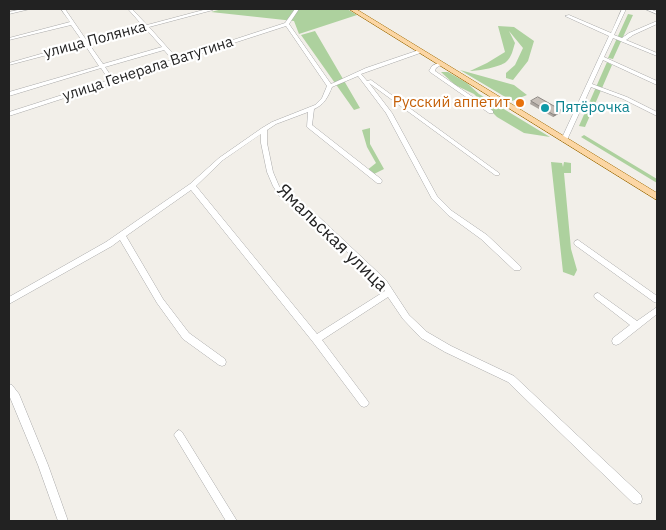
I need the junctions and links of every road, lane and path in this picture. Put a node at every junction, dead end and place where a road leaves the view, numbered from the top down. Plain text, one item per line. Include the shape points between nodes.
1 (28, 9) edge
2 (63, 9) edge
3 (130, 9) edge
4 (211, 9) edge
5 (297, 9) edge
6 (352, 9) edge
7 (624, 9) edge
8 (647, 9) edge
9 (198, 10) edge
10 (9, 13) edge
11 (657, 13) edge
12 (567, 16) dead end
13 (657, 22) edge
14 (73, 23) junction
15 (287, 24) junction
16 (146, 26) junction
17 (612, 36) junction
18 (9, 39) edge
19 (622, 40) junction
20 (87, 42) junction
21 (164, 48) junction
22 (421, 51) junction
23 (657, 55) edge
24 (173, 58) dead end
25 (602, 58) junction
26 (442, 63) junction
27 (9, 64) edge
28 (102, 66) junction
29 (359, 74) junction
30 (112, 81) junction
31 (657, 83) edge
32 (589, 85) junction
33 (330, 86) junction
34 (9, 94) edge
35 (311, 109) junction
36 (490, 112) dead end
37 (9, 114) edge
38 (657, 114) edge
39 (264, 129) junction
40 (564, 140) junction
41 (497, 174) dead end
42 (379, 181) dead end
43 (192, 186) junction
44 (657, 197) edge
45 (122, 236) junction
46 (578, 243) dead end
47 (517, 268) dead end
48 (389, 292) junction
49 (598, 296) dead end
50 (657, 300) edge
51 (9, 301) edge
52 (657, 310) edge
53 (636, 325) junction
54 (316, 339) junction
55 (616, 342) dead end
56 (222, 362) dead end
57 (9, 388) edge
58 (364, 403) dead end
59 (179, 435) dead end
60 (636, 499) dead end
61 (63, 521) edge
62 (232, 521) edge

1 - 10 street
2 - 14 street
3 - 16 street
4 - 9 street, улица Полянка
5 - 15 street
6 - 22 main road
7 - 17 street
8 - 11 street
9 - 16 street, улица Полянка
12 - 17 street
13 - 19 street
14 - 18 street, улица Полянка
14 - 20 street
15 - 30 street, улица Генерала Ватутина
15 - 33 street
16 - 20 street, улица Полянка
16 - 21 street
17 - 19 street
17 - 25 street
19 - 23 street
20 - 27 street, улица Полянка
20 - 28 street
21 - 24 street
21 - 28 street
22 - 26 main road
22 - 29 street
25 - 31 street
25 - 32 street
26 - 36 street via 432,71
26 - 40 main road
28 - 30 street
28 - 34 street
29 - 33 street
29 - 41 street
29 - 47 street via 389,113 434,197 450,213 484,236
30 - 37 street, улица Генерала Ватутина
32 - 38 street
32 - 40 street
33 - 35 street via 324,100
35 - 39 street
35 - 42 street via 309,126
39 - 43 street via 221,158
39 - 48 street, Ямальская улица via 270,172 279,190 316,218 383,282
40 - 44 main road
43 - 45 street
43 - 54 street
45 - 51 street
45 - 56 street via 160,301 186,336
46 - 50 street
48 - 54 street
48 - 60 street, Ямальская улица via 406,317 424,334 511,379
49 - 53 street
52 - 53 street
53 - 55 street
54 - 58 street
57 - 61 street
59 - 62 street

